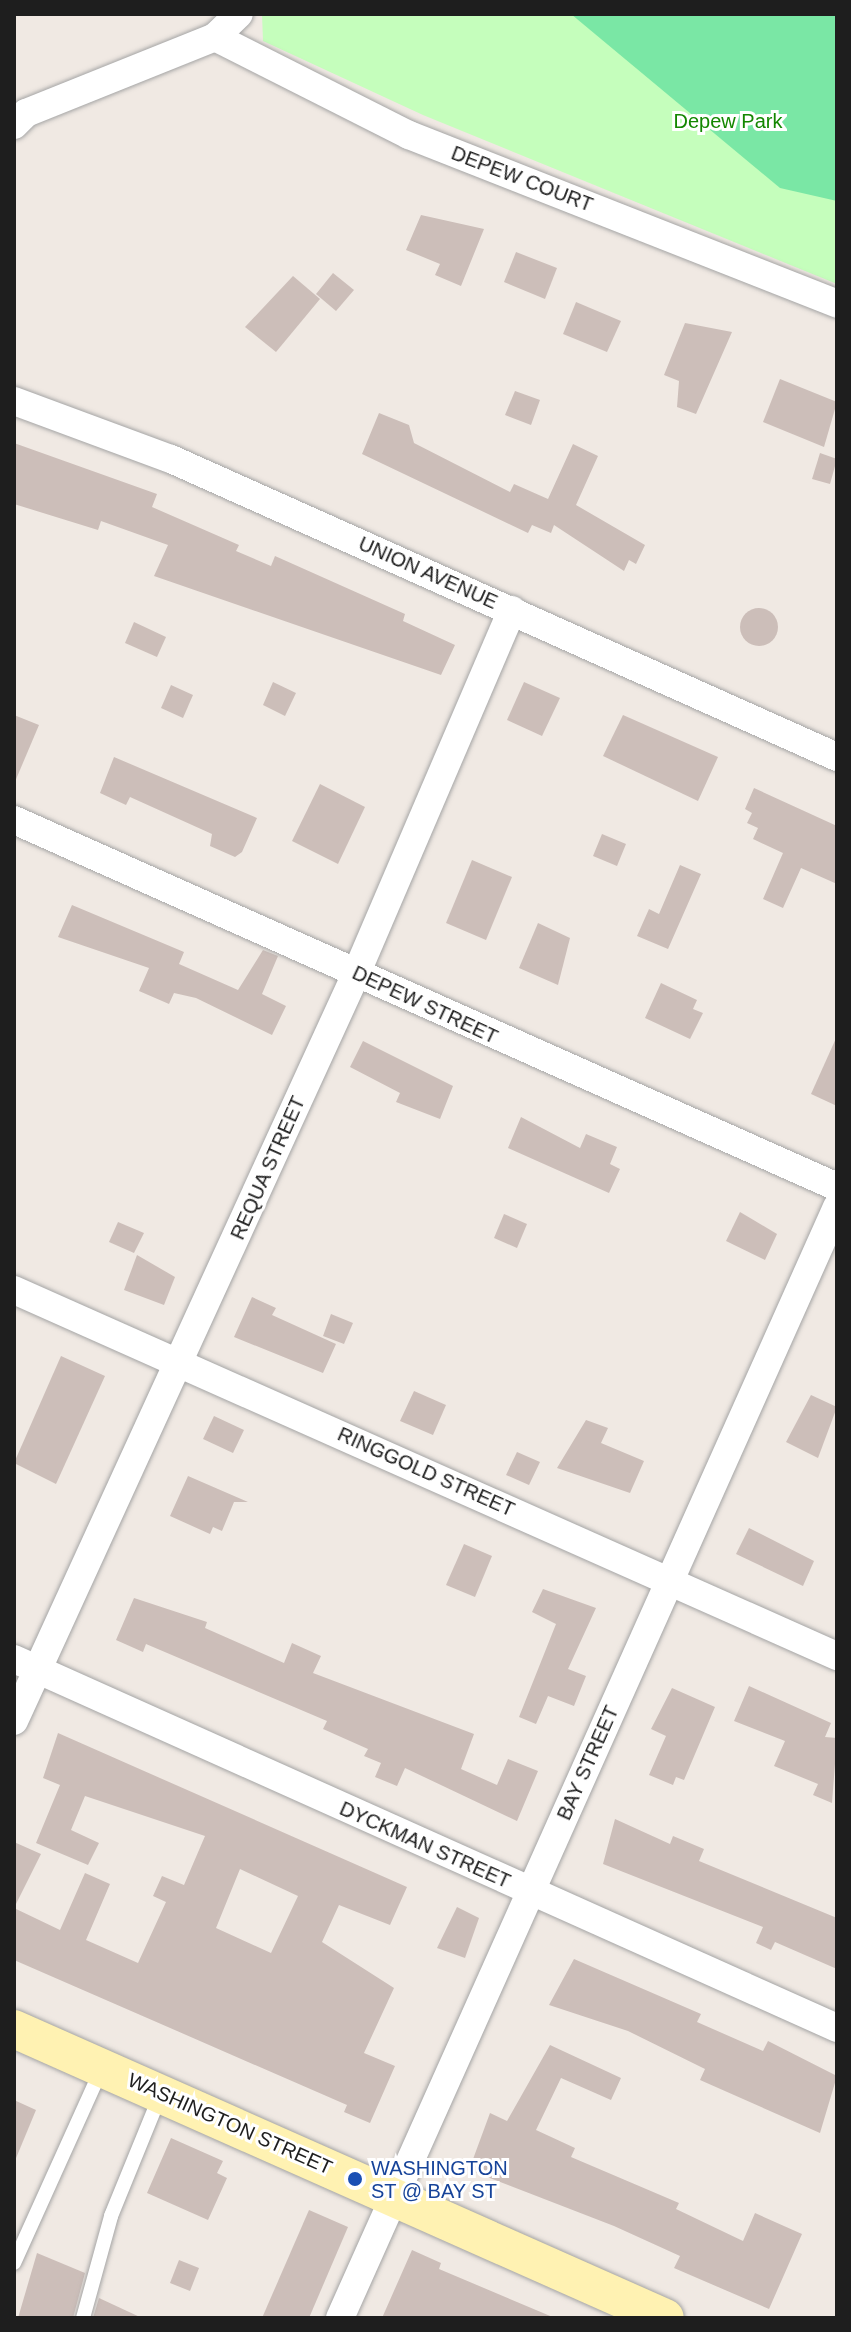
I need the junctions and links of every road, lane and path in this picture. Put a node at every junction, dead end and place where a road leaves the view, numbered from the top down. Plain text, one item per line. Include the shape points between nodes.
1 (239, 14) edge
2 (215, 37) junction
3 (14, 125) edge
4 (837, 304) edge
5 (14, 401) edge
6 (512, 610) junction
7 (837, 757) edge
8 (14, 820) edge
9 (356, 974) junction
10 (837, 1187) edge
11 (837, 1207) edge
12 (14, 1290) edge
13 (180, 1363) junction
14 (669, 1580) junction
15 (837, 1656) edge
16 (26, 1664) edge
17 (14, 1721) edge
18 (530, 1892) junction
19 (837, 2028) edge
20 (14, 2029) edge
21 (102, 2068) junction
22 (161, 2094) junction
23 (395, 2197) junction
24 (14, 2263) edge
25 (83, 2318) edge
26 (340, 2318) edge
27 (665, 2318) edge

1 - 2 street
2 - 3 street via 26,113
2 - 4 street, DEPEW COURT via 409,135
5 - 6 street, UNION AVENUE via 171,459
6 - 7 street, UNION AVENUE
6 - 9 street, REQUA STREET
8 - 9 street, DEPEW STREET
9 - 10 street, DEPEW STREET
9 - 13 street, REQUA STREET
11 - 14 street, BAY STREET
12 - 13 street, RINGGOLD STREET
13 - 14 street, RINGGOLD STREET
13 - 16 street, REQUA STREET
14 - 15 street, RINGGOLD STREET
14 - 18 street, BAY STREET
16 - 17 street, REQUA STREET
16 - 18 street, DYCKMAN STREET
18 - 19 street, DYCKMAN STREET
18 - 23 street, BAY STREET
20 - 21 street, WASHINGTON STREET
21 - 22 street, WASHINGTON STREET
21 - 24 lane
22 - 23 street, WASHINGTON STREET
22 - 25 lane via 111,2216
23 - 26 street, BAY STREET
23 - 27 street, WASHINGTON STREET

